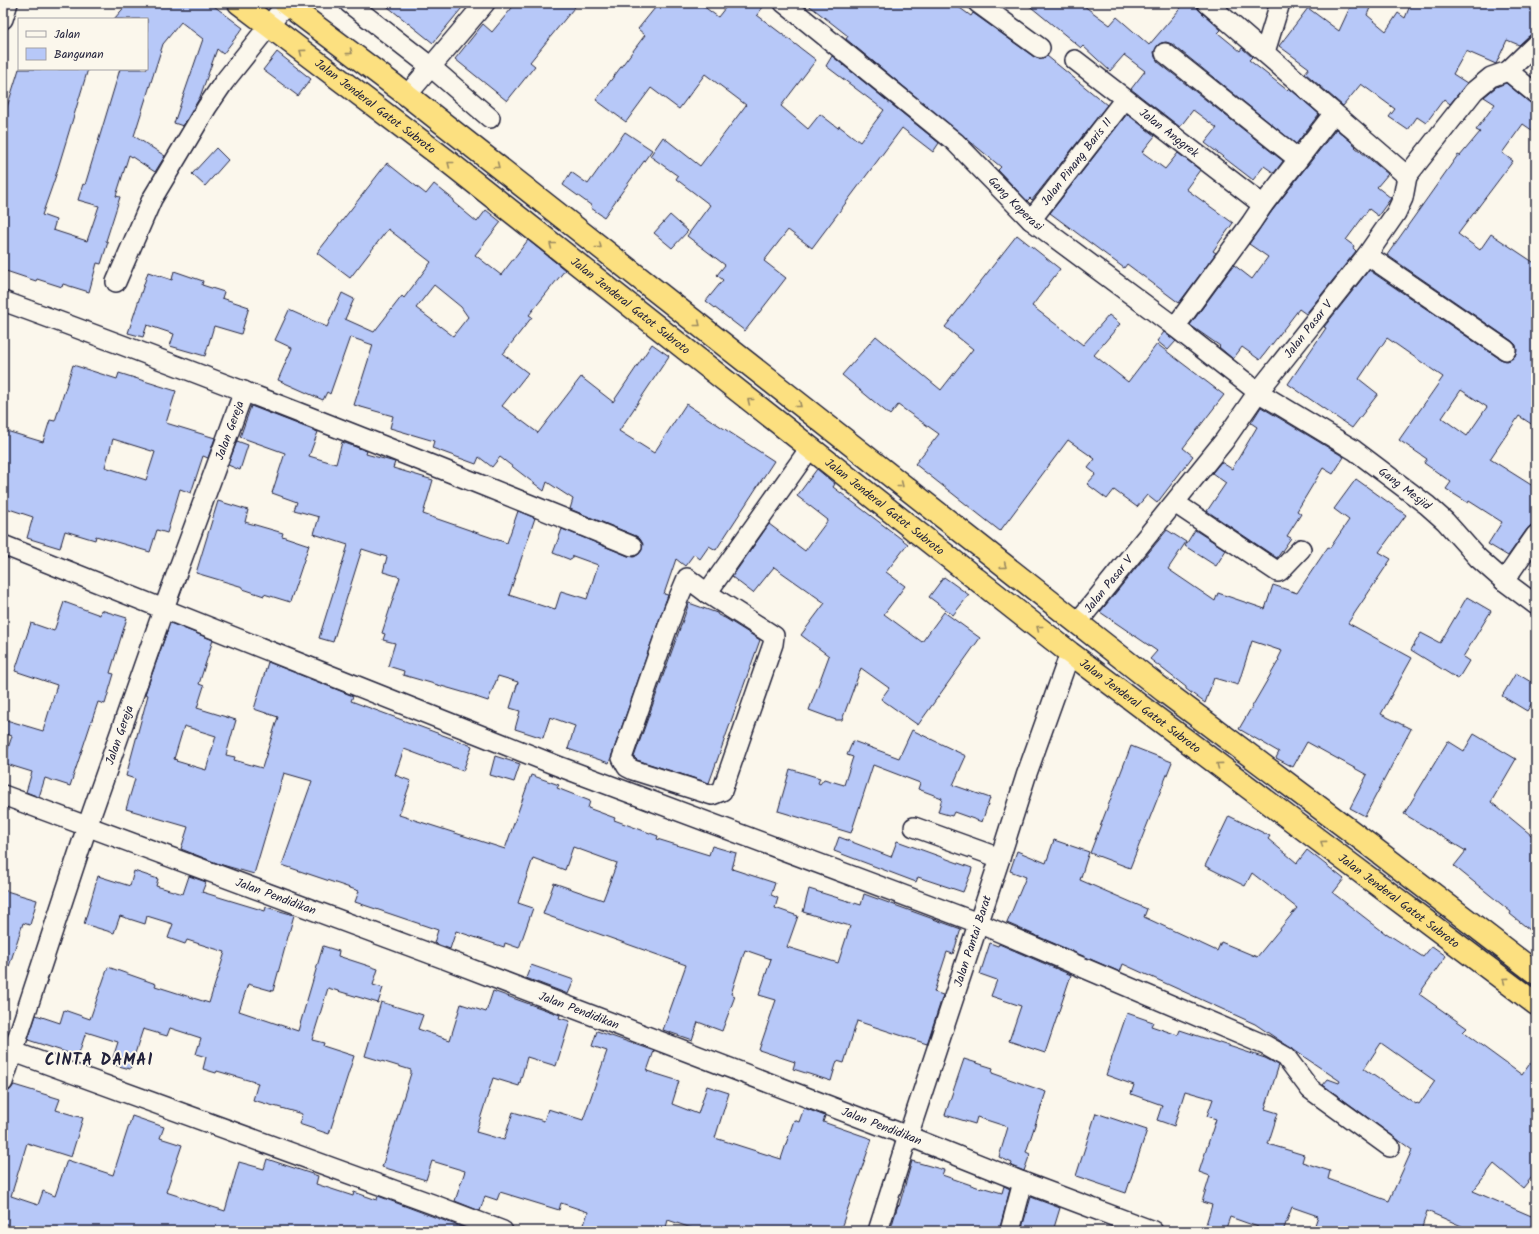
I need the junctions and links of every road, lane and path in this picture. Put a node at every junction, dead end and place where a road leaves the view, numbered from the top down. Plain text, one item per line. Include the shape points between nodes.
1 (8, 3) edge
2 (239, 3) edge
3 (286, 3) edge
4 (348, 3) edge
5 (485, 3) edge
6 (784, 3) edge
7 (978, 3) edge
8 (1207, 3) edge
9 (1280, 3) edge
10 (3, 19) edge
11 (267, 26) junction
12 (1536, 44) edge
13 (1040, 48) dead end
14 (1265, 52) junction
15 (1165, 53) dead end
16 (1075, 60) dead end
17 (431, 67) junction
18 (1508, 71) junction
19 (1536, 94) edge
20 (407, 95) junction
21 (1121, 104) dead end
22 (1334, 113) junction
23 (490, 118) dead end
24 (1298, 158) junction
25 (1407, 176) junction
26 (1263, 205) junction
27 (1032, 220) junction
28 (1367, 255) junction
29 (116, 282) dead end
30 (667, 299) junction
31 (3, 301) edge
32 (648, 321) junction
33 (1175, 327) junction
34 (1506, 350) dead end
35 (244, 391) junction
36 (1258, 392) junction
37 (810, 448) junction
38 (1175, 503) junction
39 (1536, 535) edge
40 (3, 545) edge
41 (632, 546) dead end
42 (1300, 549) dead end
43 (1504, 581) junction
44 (707, 593) junction
45 (1536, 605) edge
46 (164, 608) junction
47 (1077, 623) junction
48 (1070, 653) junction
49 (1164, 691) junction
50 (1148, 712) junction
51 (3, 795) edge
52 (87, 827) junction
53 (914, 827) dead end
54 (1000, 858) junction
55 (978, 923) junction
56 (1536, 973) edge
57 (1536, 1004) edge
58 (8, 1050) edge
59 (3, 1082) edge
60 (908, 1136) junction
61 (1390, 1147) dead end
62 (1023, 1182) junction
63 (503, 1231) edge
64 (878, 1231) edge
65 (1010, 1231) edge
66 (1153, 1231) edge

1 - 10 street
2 - 11 highway, Jalan Jenderal Gatot Subroto
3 - 11 street
3 -> 20 highway, Jalan Jenderal Gatot Subroto
4 - 17 street
5 - 17 street
6 - 27 street, Gang Koperasi via 955,142
7 - 13 street
8 - 14 street
9 - 14 street
11 - 29 street via 224,82 152,199
32 -> 11 highway, Jalan Jenderal Gatot Subroto via 446,160
12 - 18 street
14 - 22 street
15 - 24 street
16 - 26 street, Jalan Anggrek
17 - 20 street
17 - 23 street
18 - 19 street
18 - 25 street via 1491,77 1474,91
20 -> 30 highway, Jalan Jenderal Gatot Subroto
21 - 27 street, Jalan Pinang Baris II
22 - 24 street
22 - 25 street
24 - 26 street
25 - 28 street, Jalan Pasar V via 1403,198 1396,213
26 - 33 street
27 - 33 street, Gang Koperasi
28 - 34 street
28 - 36 street, Jalan Pasar V
30 - 32 highway
30 -> 47 highway, Jalan Jenderal Gatot Subroto
31 - 35 street
37 -> 32 highway, Jalan Jenderal Gatot Subroto
33 - 36 street, Gang Koperasi
35 - 41 street
35 - 46 street, Jalan Gereja
36 - 38 street, Jalan Pasar V via 1224,441
36 - 43 street, Gang Mesjid via 1354,450 1427,505
37 - 44 street
48 -> 37 highway, Jalan Jenderal Gatot Subroto
38 - 42 street via 1278,572
38 - 47 street, Jalan Pasar V
39 - 43 street
40 - 46 street
43 - 45 street, Gang Mesjid
44 - 44 street via 687,578 622,758 632,770 712,795 722,791 774,636
46 - 52 street, Jalan Gereja
46 - 55 street via 558,766
47 - 49 highway, Jalan Jenderal Gatot Subroto
48 - 50 highway, Jalan Jenderal Gatot Subroto
48 - 54 street, Jalan Pantai Barat
49 - 50 highway
49 - 56 highway, Jalan Jenderal Gatot Subroto
57 -> 50 highway, Jalan Jenderal Gatot Subroto
51 - 52 street, Jalan Pendidikan
52 - 58 street, Jalan Gereja
52 - 60 street, Jalan Pendidikan via 442,958
53 - 54 street
54 - 55 street, Jalan Pantai Barat
55 - 60 street, Jalan Pantai Barat
55 - 61 street via 1265,1044 1286,1057 1310,1089
58 - 59 street, Jalan Gereja
58 - 63 street
60 - 62 street, Jalan Pendidikan
60 - 64 street, Jalan Pantai Barat
62 - 65 street
62 - 66 street, Jalan Pendidikan

